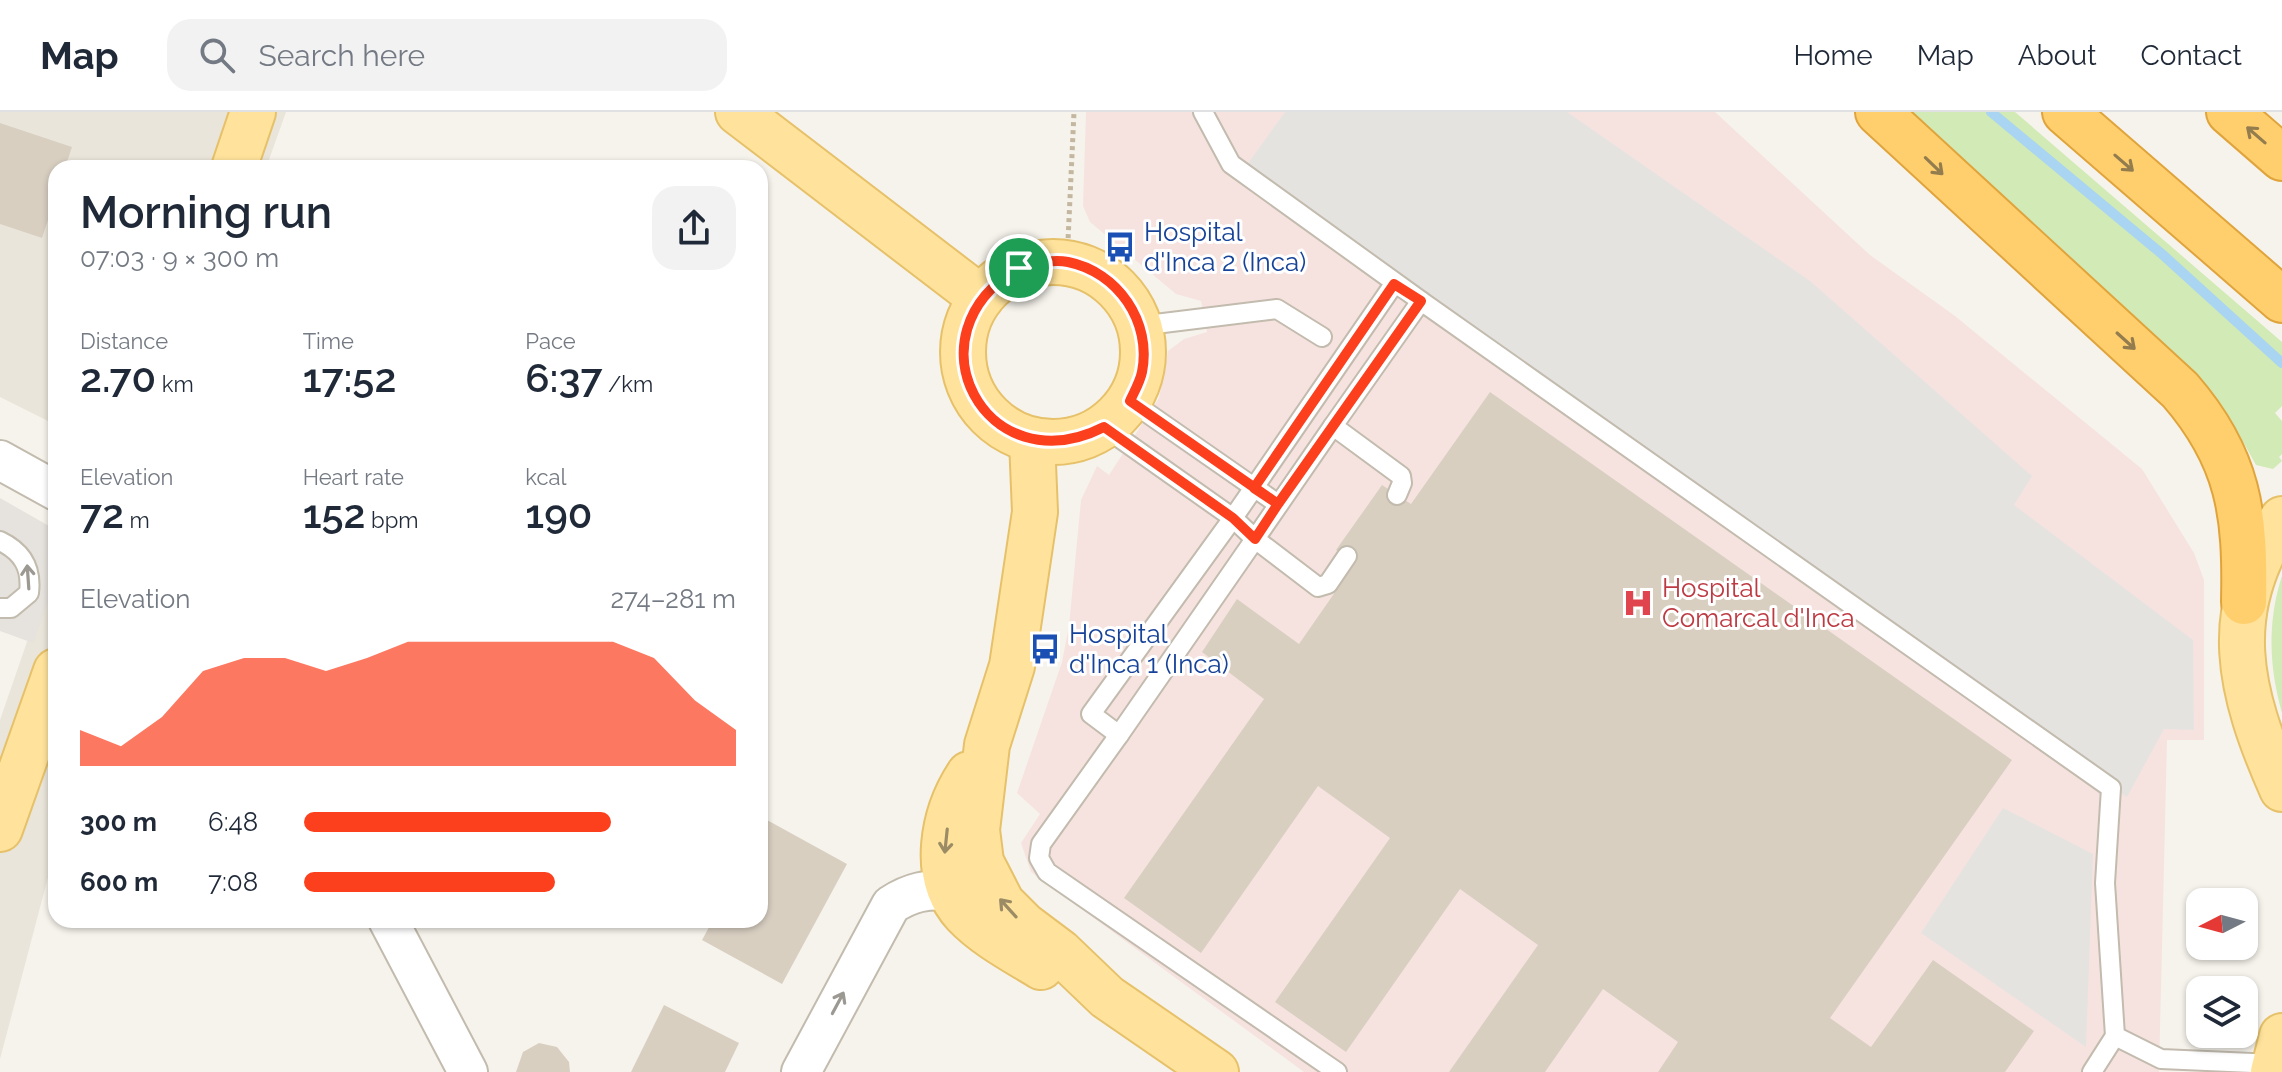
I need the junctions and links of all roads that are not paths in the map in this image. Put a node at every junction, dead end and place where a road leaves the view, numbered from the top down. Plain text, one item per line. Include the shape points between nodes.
1 (253, 112) edge
2 (738, 112) edge
3 (1203, 112) edge
4 (1878, 112) edge
5 (2065, 112) edge
6 (2229, 112) edge
7 (2282, 158) edge
8 (237, 160) edge
9 (1394, 284) junction
10 (981, 298) junction
11 (2282, 300) edge
12 (1421, 301) junction
13 (1139, 326) junction
14 (1322, 337) dead end
15 (1117, 414) junction
16 (1333, 426) junction
17 (1032, 440) junction
18 (0, 460) edge
19 (48, 487) edge
20 (1254, 488) junction
21 (1397, 495) dead end
22 (1278, 504) junction
23 (1233, 518) junction
24 (2282, 519) edge
25 (1255, 539) junction
26 (0, 541) edge
27 (1347, 556) dead end
28 (2244, 602) junction
29 (0, 608) edge
30 (48, 694) edge
31 (1119, 735) junction
32 (987, 745) junction
33 (2279, 781) edge
34 (0, 829) edge
35 (950, 891) junction
36 (392, 928) edge
37 (1107, 997) junction
38 (2115, 1036) junction
39 (2278, 1053) edge
40 (468, 1072) edge
41 (801, 1072) edge
42 (1216, 1072) edge
43 (1337, 1072) edge
44 (2092, 1072) edge

1 - 8 main road
2 - 10 main road
3 - 9 lane via 1231,164
4 -> 28 highway via 2180,390 2206,420 2239,497
5 -> 11 highway
7 -> 6 highway
9 - 12 lane
9 - 20 lane
10 - 13 main road via 1019,268 1067,262 1096,272 1119,290
10 - 17 main road via 967,324 963,353 968,383 982,408 1005,429
12 - 16 lane
12 - 38 lane via 2111,788 2105,883
13 - 14 lane via 1277,309
13 - 15 main road via 1142,373
15 - 17 main road via 1082,439
15 - 20 lane
15 - 23 lane
16 - 21 lane via 1401,476
16 - 22 lane
17 - 32 main road via 1035,512 1012,666
18 - 19 street
20 - 22 lane
20 - 23 lane
22 - 25 lane
23 - 25 lane
23 - 31 lane via 1091,714
24 - 28 main road via 2265,545
25 - 27 lane via 1318,587 1328,584
25 - 31 lane
29 -> 26 lane via 11,608 29,593 31,579 27,562
28 - 33 main road via 2243,679
30 - 34 main road
31 - 43 lane via 1041,844 1039,858 1047,872
32 -> 35 main road via 950,814 944,852
37 -> 32 main road via 1024,925 990,884 977,830
35 - 37 main road via 982,930 1045,970
41 -> 35 street via 891,905 928,889
36 - 40 street
37 - 42 main road
38 - 39 lane via 2161,1059
38 - 44 lane

